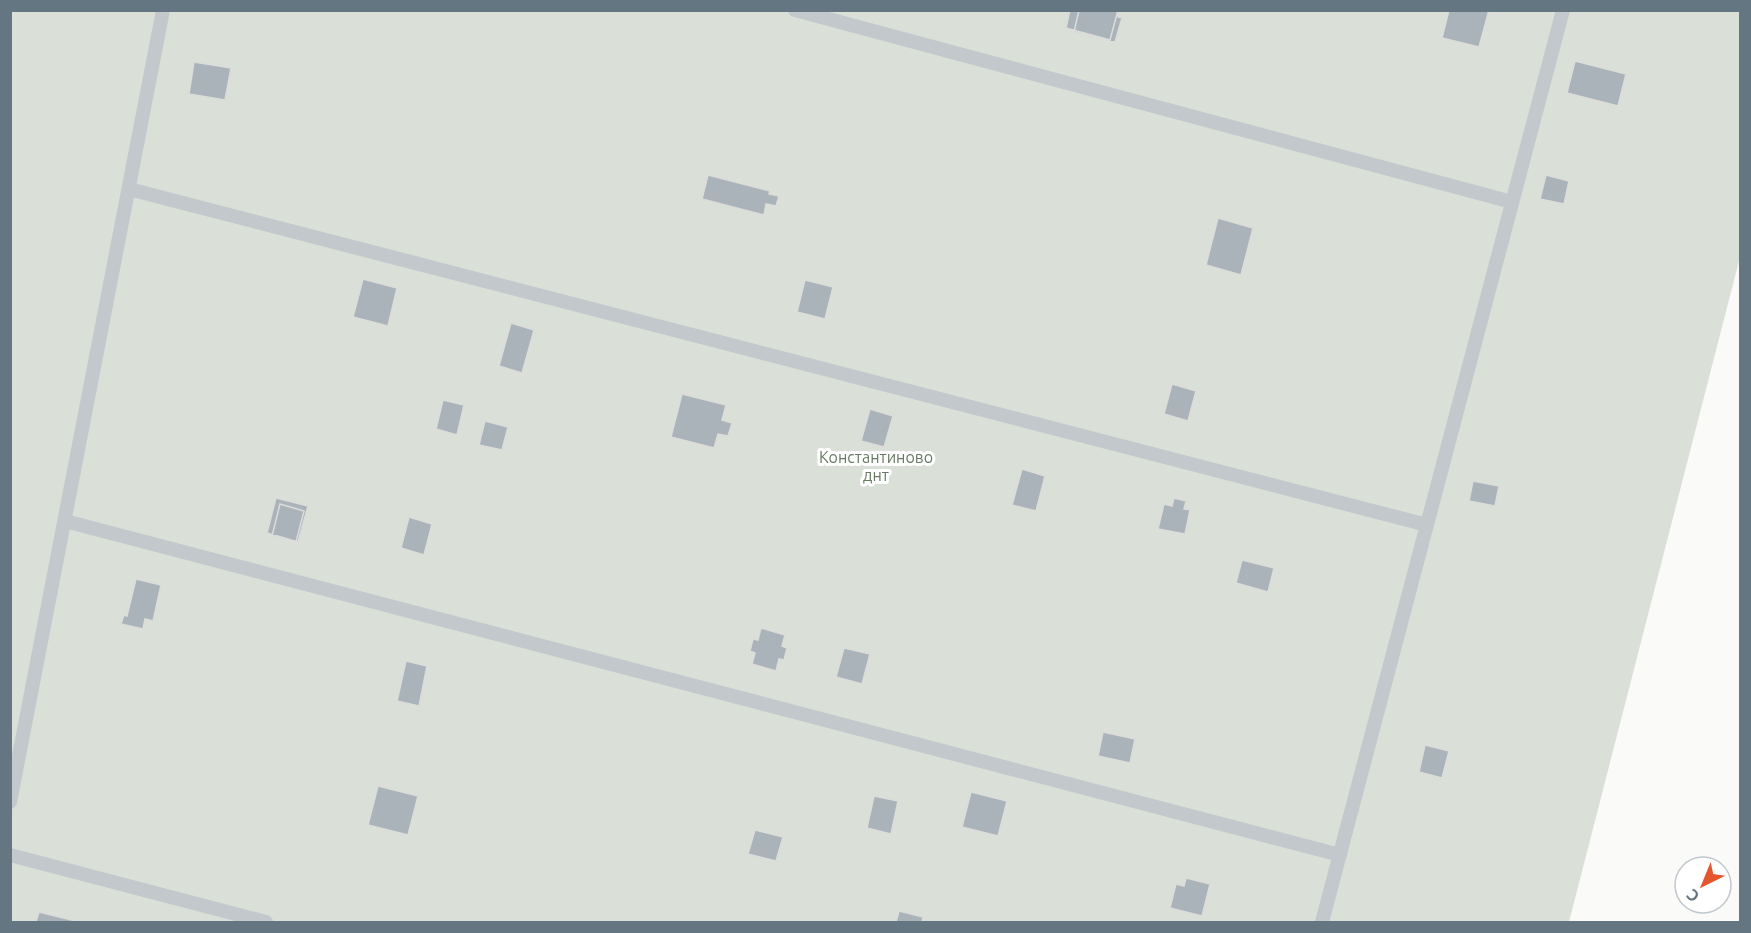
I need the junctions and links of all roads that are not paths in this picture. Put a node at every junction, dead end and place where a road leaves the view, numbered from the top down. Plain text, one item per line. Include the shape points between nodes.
1 (163, 10) edge
2 (795, 10) edge
3 (1563, 10) edge
4 (129, 189) junction
5 (1512, 202) junction
6 (65, 521) junction
7 (1427, 525) junction
8 (10, 802) edge
9 (10, 855) edge
10 (1340, 855) junction
11 (266, 922) edge
12 (1322, 922) edge

1 - 4 lane
2 - 5 lane
3 - 5 lane
4 - 6 lane
4 - 7 lane
5 - 7 lane
6 - 8 lane
6 - 10 lane
7 - 10 lane
9 - 11 lane
10 - 12 lane

